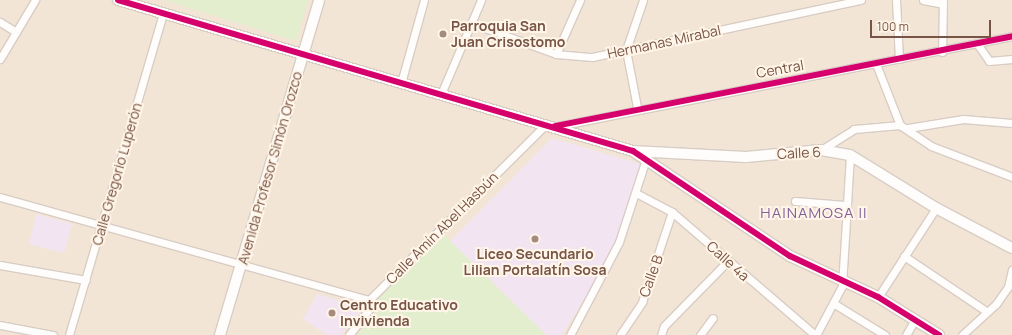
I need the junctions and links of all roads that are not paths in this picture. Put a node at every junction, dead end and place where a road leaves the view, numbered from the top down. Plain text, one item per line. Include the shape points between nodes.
1 (35, 0) edge
2 (118, 0) edge
3 (319, 0) edge
4 (424, 0) edge
5 (481, 0) edge
6 (580, 0) edge
7 (643, 0) edge
8 (861, 0) edge
9 (896, 0) edge
10 (923, 0) edge
11 (943, 2) edge
12 (163, 13) junction
13 (0, 22) edge
14 (471, 23) junction
15 (16, 32) junction
16 (1012, 36) edge
17 (978, 45) junction
18 (626, 50) junction
19 (942, 52) junction
20 (556, 54) junction
21 (303, 55) junction
22 (0, 59) edge
23 (899, 59) junction
24 (1012, 59) edge
25 (876, 64) junction
26 (401, 83) junction
27 (441, 94) junction
28 (637, 107) junction
29 (1012, 124) edge
30 (900, 125) junction
31 (549, 126) junction
32 (908, 128) junction
33 (821, 150) junction
34 (633, 151) junction
35 (850, 155) junction
36 (645, 162) junction
37 (1012, 177) edge
38 (636, 193) junction
39 (0, 197) edge
40 (795, 201) dead end
41 (845, 205) junction
42 (936, 208) junction
43 (672, 212) junction
44 (103, 225) junction
45 (1012, 248) edge
46 (904, 256) junction
47 (727, 262) junction
48 (0, 265) edge
49 (242, 265) junction
50 (1012, 269) edge
51 (86, 280) junction
52 (842, 282) junction
53 (878, 297) junction
54 (369, 300) junction
55 (833, 303) junction
56 (986, 311) junction
57 (713, 318) dead end
58 (914, 321) junction
59 (0, 325) edge
60 (53, 335) edge
61 (69, 335) edge
62 (220, 335) edge
63 (348, 335) edge
64 (570, 335) edge
65 (620, 335) edge
66 (660, 335) edge
67 (700, 335) edge
68 (815, 335) edge
69 (885, 335) edge
70 (906, 335) edge
71 (939, 335) edge
72 (962, 335) edge

1 - 15 street
2 - 12 street
3 - 21 street, Avenida Profesor Simón Orozco
4 - 26 street
5 - 14 street
6 - 20 street
7 - 18 street
8 - 18 street, Hermanas Mirabal
9 - 23 street
10 - 11 street
11 - 19 street
12 - 21 street
12 - 44 street, Calle Gregorio Luperón
13 - 15 street
14 - 20 street, Hermanas Mirabal
14 - 27 street
15 - 22 street
16 - 17 street, Central
17 - 19 street, Central
17 - 24 street via 989,61
18 - 20 street, Hermanas Mirabal via 592,57
18 - 28 street
19 - 23 street, Central
21 - 26 street
21 - 49 street, Avenida Profesor Simón Orozco
23 - 25 street, Central
25 - 28 street, Central
25 - 30 street
26 - 27 street
27 - 31 street
28 - 31 street, Central
29 - 32 street via 964,119
30 - 32 street
30 - 33 street via 854,129
31 - 34 street
31 - 54 street, Calle Amín Abel Hasbún
32 - 37 street via 931,146
33 - 34 street, Calle 6 via 746,157
33 - 35 street, Calle 6
34 - 36 street
35 - 41 street
35 - 42 street, Calle 6
36 - 38 street
36 - 52 street via 728,212 790,256
38 - 43 street, Calle 4a
38 - 64 street via 619,242
39 - 44 street
40 - 41 street
41 - 52 street
42 - 45 street, Calle 6
42 - 46 street
43 - 47 street, Calle 4a
43 - 65 street, Calle B via 642,302
44 - 49 street
44 - 51 street, Calle Gregorio Luperón
46 - 53 street
46 - 56 street
47 - 66 street via 664,326
47 - 68 street, Calle 4a
48 - 51 street
49 - 54 street
49 - 62 street, Avenida Profesor Simón Orozco
50 - 56 street via 1008,286
51 - 61 street, Calle Gregorio Luperón
52 - 53 street
52 - 55 street
53 - 58 street
54 - 63 street, Calle Amín Abel Hasbún via 371,308
55 - 68 street
55 - 69 street
56 - 72 street
57 - 67 street
58 - 70 street
58 - 71 street
59 - 60 street

